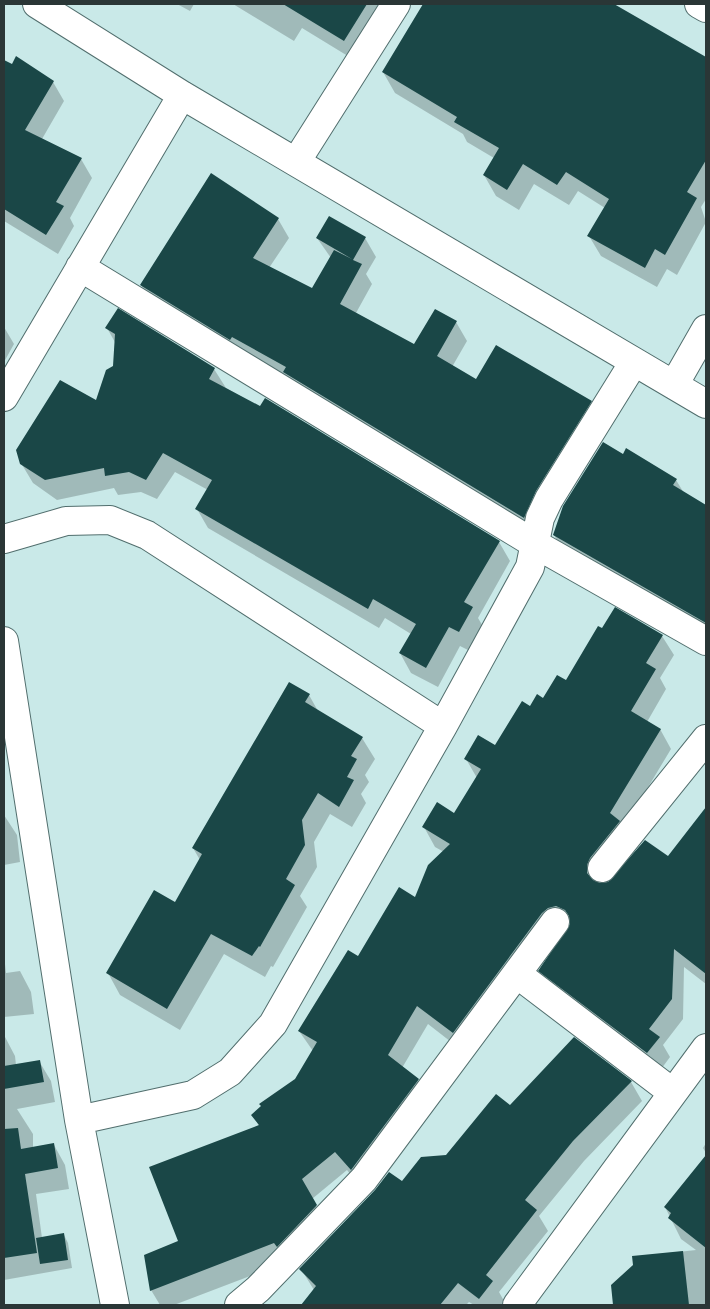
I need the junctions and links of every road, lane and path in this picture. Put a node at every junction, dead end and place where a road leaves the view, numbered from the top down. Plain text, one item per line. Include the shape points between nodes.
1 (37, 4) edge
2 (396, 4) edge
3 (699, 4) edge
4 (706, 8) edge
5 (182, 94) junction
6 (296, 162) junction
7 (80, 267) junction
8 (706, 329) edge
9 (634, 362) junction
10 (674, 385) junction
11 (4, 397) edge
12 (706, 404) edge
13 (4, 539) edge
14 (535, 544) junction
15 (4, 641) edge
16 (706, 641) edge
17 (443, 726) junction
18 (706, 739) edge
19 (602, 868) dead end
20 (555, 922) dead end
21 (517, 974) junction
22 (706, 1048) edge
23 (672, 1092) junction
24 (79, 1120) junction
25 (115, 1305) edge
26 (239, 1305) edge
27 (517, 1305) edge

1 - 5 street
2 - 6 street
3 - 4 street
5 - 6 street
5 - 7 street
6 - 9 street
7 - 11 street
7 - 14 street
8 - 10 street
9 - 10 street
9 - 14 street via 549,499 540,518
10 - 12 street
13 - 17 street via 66,521 110,520 147,535
14 - 16 street
14 - 17 street via 530,567
15 - 24 street
17 - 24 street via 273,1024 230,1072 193,1095
18 - 19 street
20 - 21 street
21 - 23 street
21 - 26 street via 364,1179
22 - 23 street
23 - 27 street
24 - 25 street

